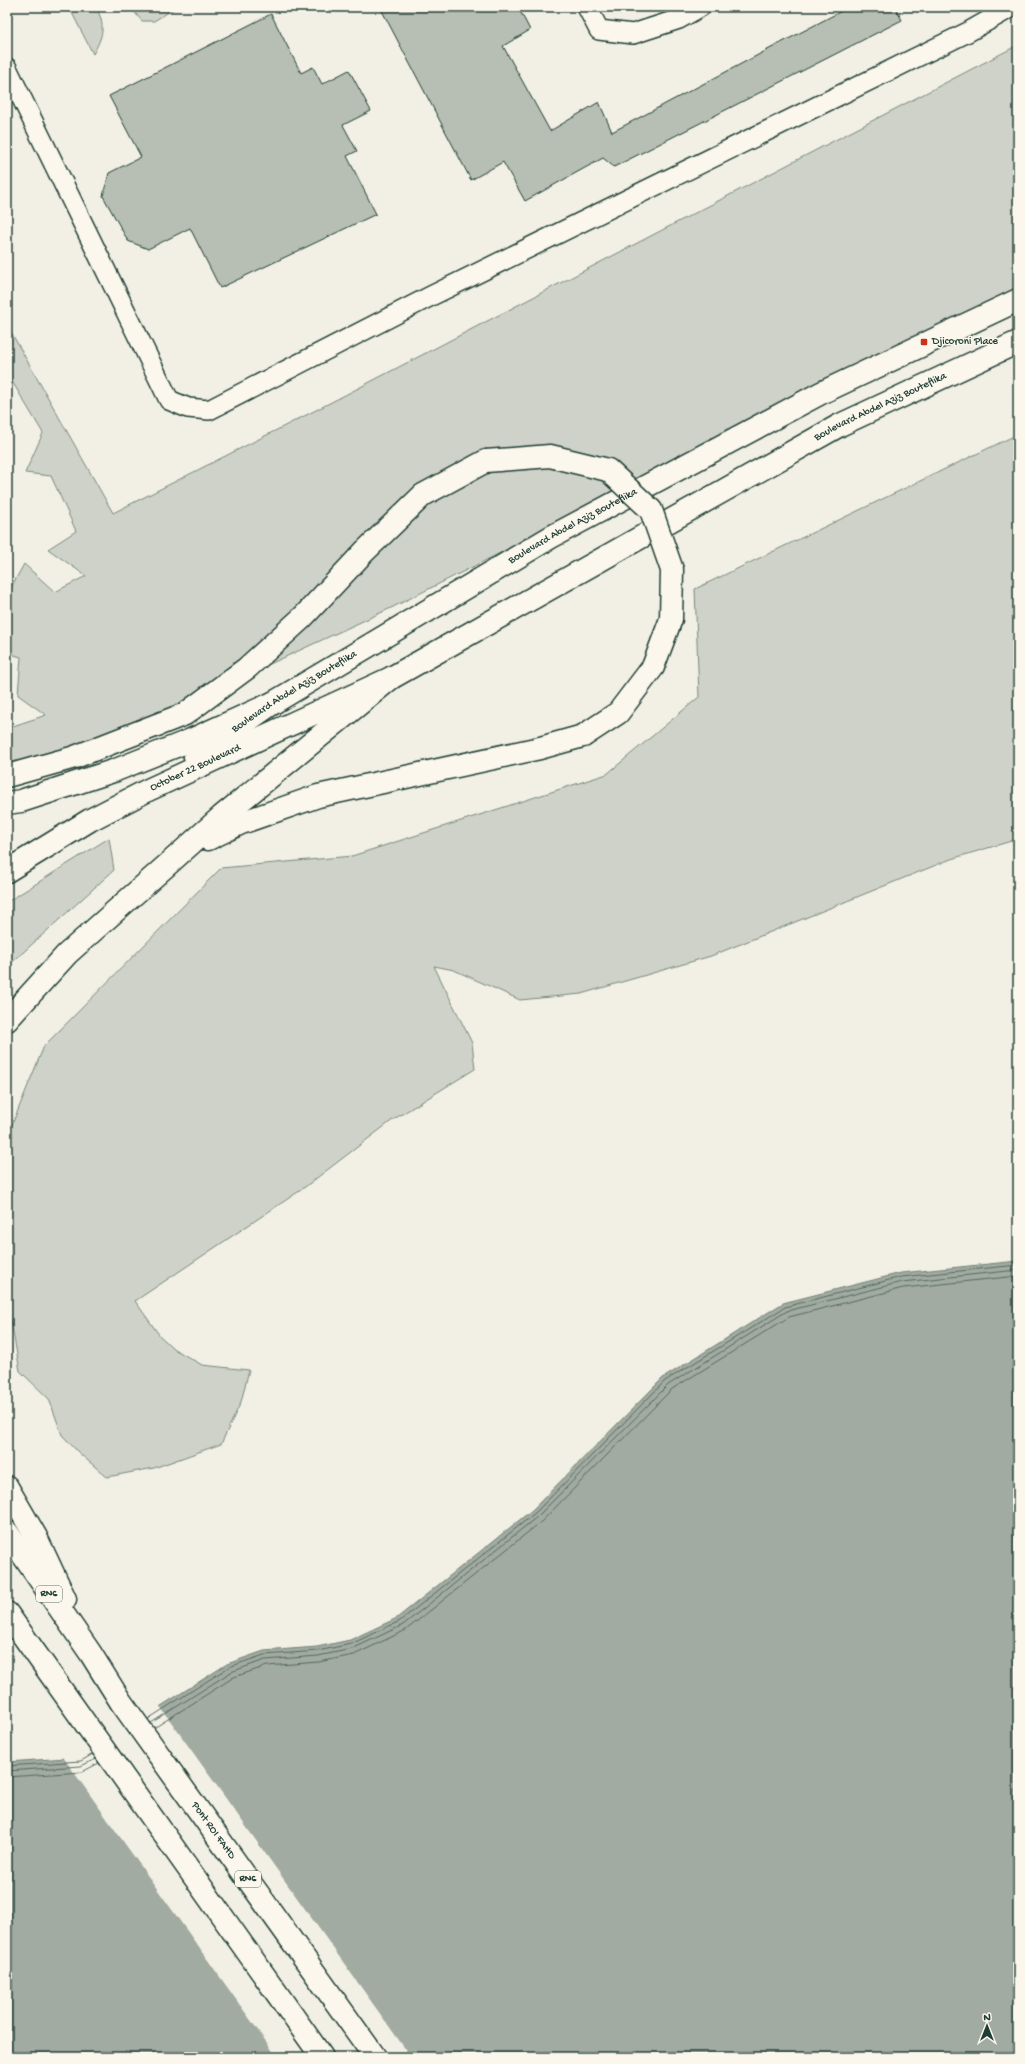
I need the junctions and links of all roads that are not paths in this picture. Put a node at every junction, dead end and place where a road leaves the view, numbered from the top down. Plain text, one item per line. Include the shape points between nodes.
1 (587, 7) edge
2 (700, 7) edge
3 (1012, 7) edge
4 (7, 68) edge
5 (1018, 300) edge
6 (1018, 342) edge
7 (391, 678) junction
8 (273, 703) junction
9 (7, 776) edge
10 (148, 790) junction
11 (7, 803) edge
12 (182, 852) junction
13 (7, 871) edge
14 (7, 1020) edge
15 (7, 1487) edge
16 (7, 1532) edge
17 (7, 1613) edge
18 (7, 1627) edge
19 (91, 1654) junction
20 (39, 1659) junction
21 (322, 2057) edge
22 (375, 2057) edge

1 - 2 lane via 599,30 633,34 679,19
3 - 4 lane via 968,32 431,296 209,410 188,408 169,400
5 - 8 main road, Boulevard Abdel Aziz Bouteflika via 822,393 551,537
6 - 7 main road, Boulevard Abdel Aziz Bouteflika via 840,425
7 - 10 main road, October 22 Boulevard
7 - 12 main road
8 - 10 main road, Boulevard Abdel Aziz Bouteflika
8 - 11 main road via 192,740 116,770 21,801
9 - 12 main road, bridge via 76,757 185,714 247,668 303,617 364,552 423,495 486,461 550,456 608,470 651,510 672,570 671,619 653,668 618,713 583,736 540,748 318,796 240,823
10 - 13 main road, October 22 Boulevard via 90,820
12 - 14 main road via 67,954
15 - 19 main road via 36,1537
16 - 19 main road, RN6
17 - 20 main road
18 - 20 main road
19 - 22 main road, Pont ROI FAHD / RN6 via 121,1702
20 - 21 main road

